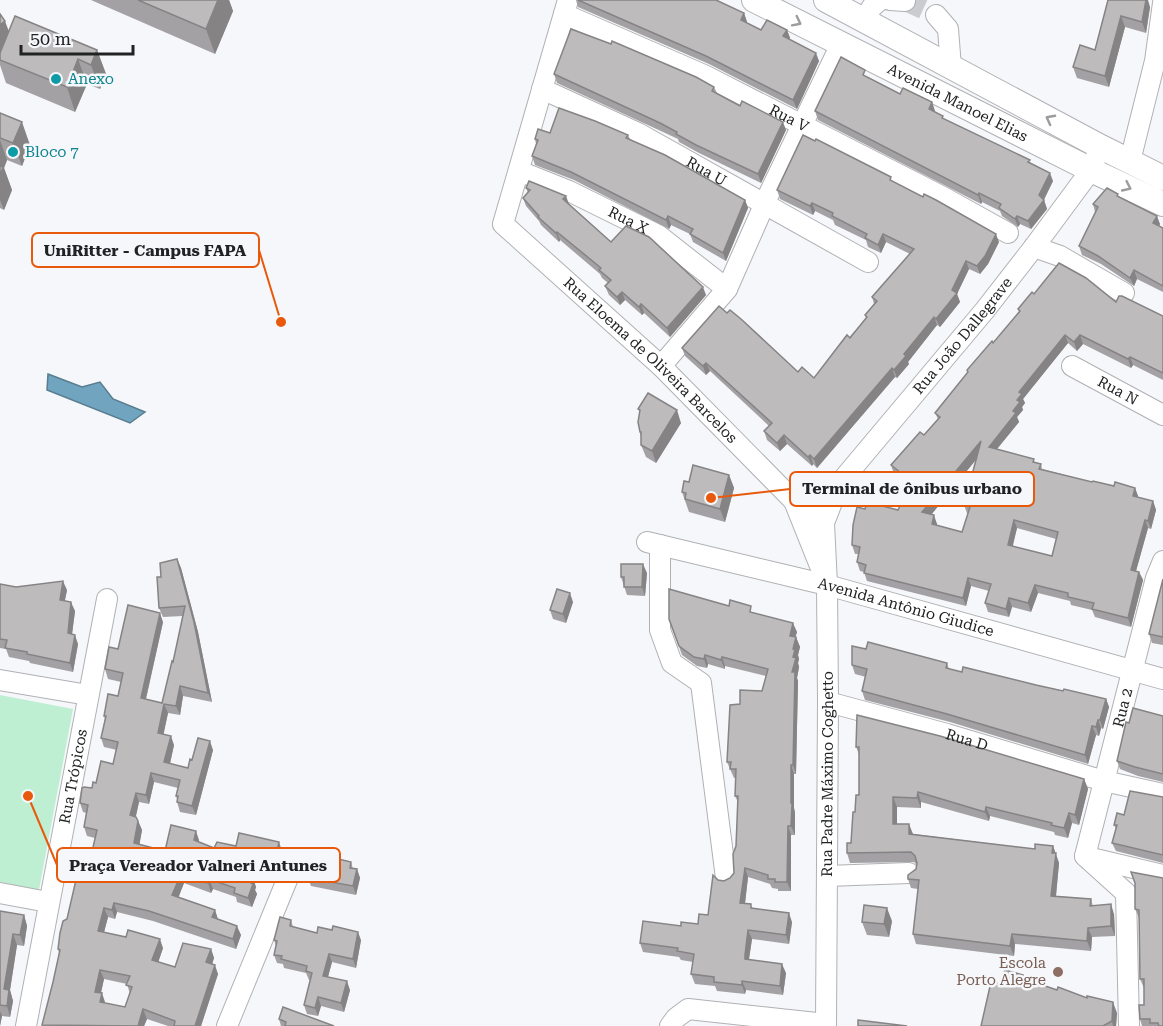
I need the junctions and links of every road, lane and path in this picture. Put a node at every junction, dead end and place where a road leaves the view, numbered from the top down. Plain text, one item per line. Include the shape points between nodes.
1 (754, 0) edge
2 (826, 0) edge
3 (880, 0) edge
4 (1163, 3) edge
5 (566, 7) edge
6 (936, 15) tunnel mouth
7 (864, 20) junction
8 (841, 44) junction
9 (951, 67) junction
10 (542, 89) junction
11 (803, 124) junction
12 (1101, 147) junction
13 (1130, 161) junction
14 (1091, 170) junction
15 (519, 171) junction
16 (1163, 178) edge
17 (766, 201) junction
18 (1163, 204) edge
19 (1008, 233) dead end
20 (1035, 247) junction
21 (868, 262) dead end
22 (727, 289) junction
23 (1124, 292) dead end
24 (661, 366) junction
25 (1072, 366) dead end
26 (1163, 415) edge
27 (833, 500) junction
28 (794, 501) junction
29 (824, 523) junction
30 (1163, 561) edge
31 (827, 585) junction
32 (107, 599) dead end
33 (1133, 671) junction
34 (1163, 679) edge
35 (0, 680) edge
36 (88, 695) junction
37 (828, 702) junction
38 (1104, 781) junction
39 (1163, 794) edge
40 (1085, 856) junction
41 (296, 858) dead end
42 (909, 873) edge
43 (1163, 875) edge
44 (827, 876) junction
45 (726, 878) edge
46 (0, 893) edge
47 (48, 903) junction
48 (826, 1025) edge
49 (26, 1026) edge
50 (227, 1026) edge
51 (670, 1026) edge
52 (1129, 1026) edge

1 -> 8 main road, Avenida Manoel Elias
2 - 7 main road, Avenida Manoel Elias
3 - 7 street
4 - 13 street via 1155,61
5 - 10 street
5 - 11 street, Rua V
6 - 9 street via 948,29
7 - 9 main road, Avenida Manoel Elias
8 - 11 street
8 - 14 main road, Avenida Manoel Elias
12 -> 9 main road, Avenida Manoel Elias
10 - 15 street
10 - 17 street, Rua U via 638,133
11 - 17 street
11 - 19 street, Rua V
12 - 13 main road, Avenida Manoel Elias
12 - 14 street, Rua João Dallegrave
13 - 16 main road, Avenida Manoel Elias
14 -> 18 main road, Avenida Manoel Elias
14 - 20 street, Rua João Dallegrave
15 - 22 street, Rua X via 658,235
15 - 24 street, Rua Eloema de Oliveira Barcelos via 503,224
17 - 21 street, Rua U
17 - 22 street
20 - 23 street via 1060,256
20 - 27 street, Rua João Dallegrave via 839,484
22 - 24 street
24 - 28 street, Rua Eloema de Oliveira Barcelos
25 - 26 street, Rua N
27 - 28 street
27 - 29 street, Rua João Dallegrave
28 - 29 street, Rua Eloema de Oliveira Barcelos
28 - 31 street
29 - 31 street, Rua Padre Máximo Coghetto
30 - 33 street, Rua 2
31 - 33 street, Avenida Antônio Giudice
31 - 37 street, Rua Padre Máximo Coghetto
31 - 45 street, Avenida Antônio Giudice via 654,543 660,630 672,663 700,682
32 - 36 street, Rua Trópicos
33 - 34 street, Avenida Antônio Giudice
33 - 38 street, Rua 2
35 - 36 street
36 - 47 street, Rua Trópicos
37 - 38 street, Rua D
37 - 44 street, Rua Padre Máximo Coghetto
38 - 39 street, Rua D
38 - 40 street, Rua 2
40 - 43 street
40 - 52 street via 1126,893
41 - 50 street
42 - 44 street
44 - 48 street, Rua Padre Máximo Coghetto
46 - 47 street
47 - 49 street, Rua Trópicos
48 - 51 street via 688,1009

